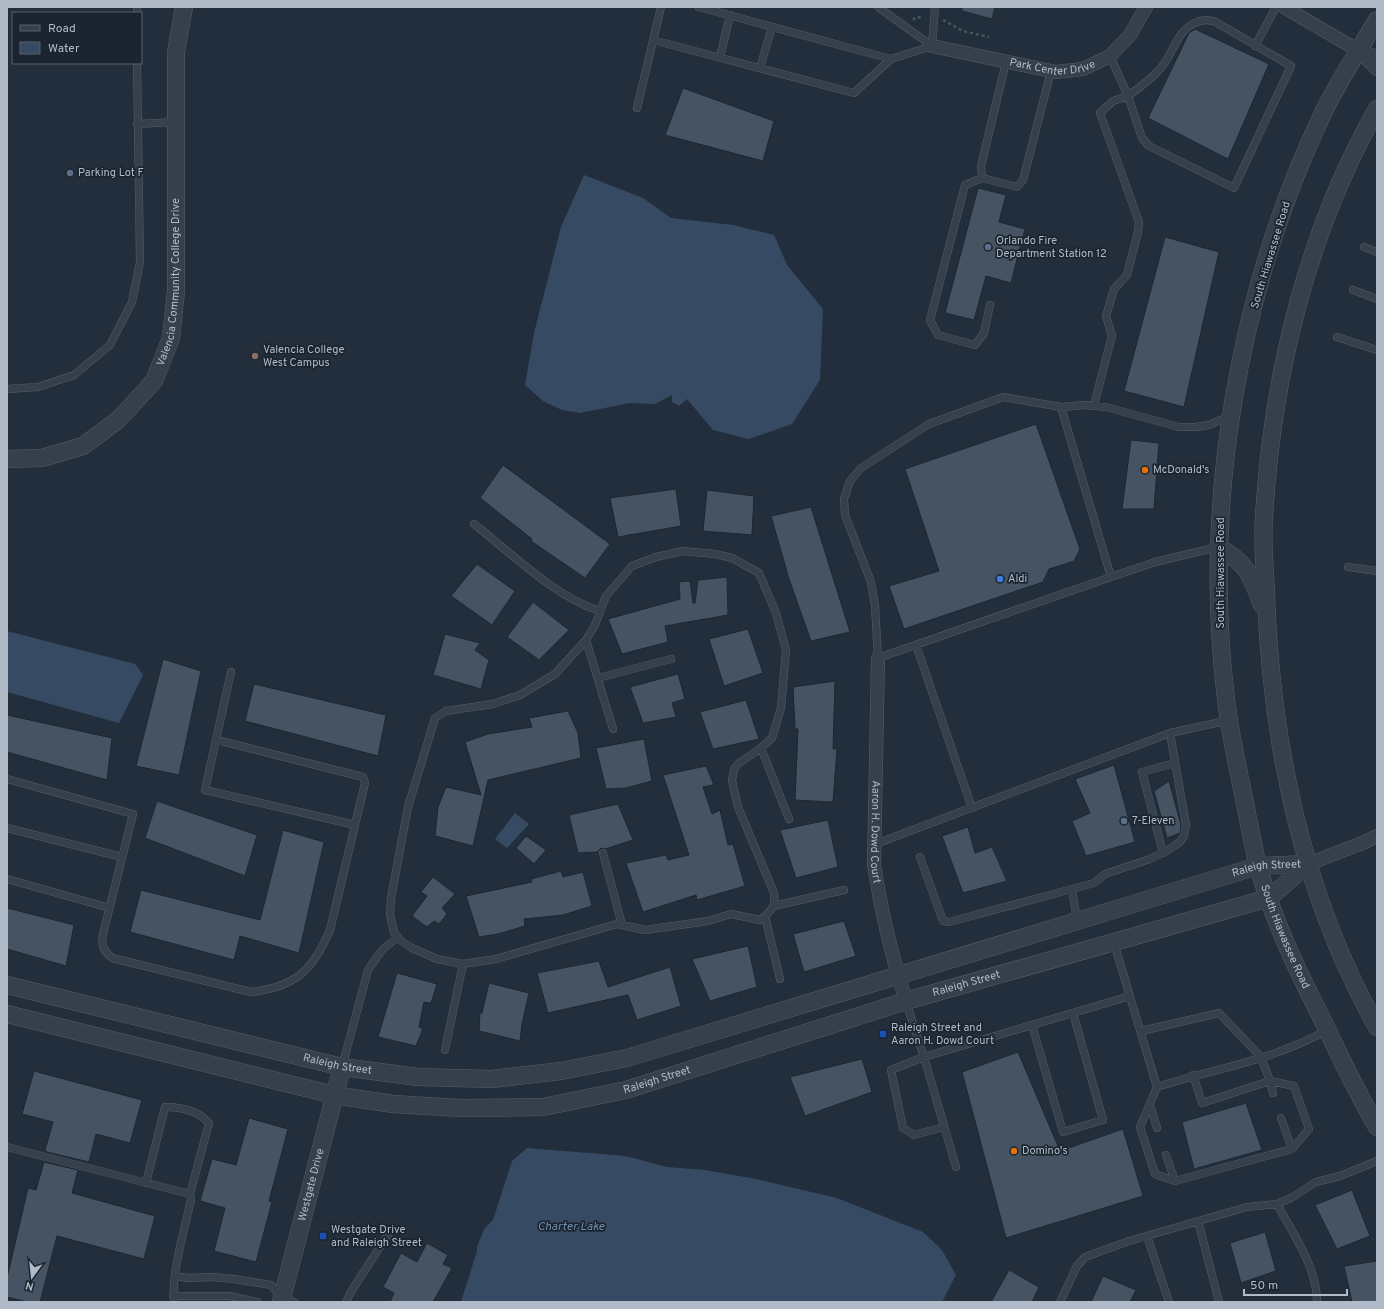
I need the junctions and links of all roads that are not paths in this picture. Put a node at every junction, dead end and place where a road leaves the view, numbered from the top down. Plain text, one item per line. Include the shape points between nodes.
1 (184, 7) edge
2 (661, 7) edge
3 (700, 7) edge
4 (878, 7) edge
5 (935, 7) edge
6 (1146, 7) edge
7 (1276, 7) edge
8 (1284, 7) edge
9 (730, 15) junction
10 (1377, 20) edge
11 (772, 26) junction
12 (653, 40) junction
13 (932, 46) junction
14 (1255, 46) junction
15 (1359, 51) junction
16 (1110, 56) junction
17 (720, 57) junction
18 (1377, 57) edge
19 (891, 58) junction
20 (1006, 62) junction
21 (137, 64) edge
22 (760, 68) junction
23 (1377, 69) edge
24 (1051, 71) junction
25 (1128, 96) junction
26 (637, 108) dead end
27 (1377, 109) edge
28 (176, 122) junction
29 (137, 124) junction
30 (982, 178) junction
31 (1364, 247) dead end
32 (1377, 252) edge
33 (1353, 290) dead end
34 (1377, 299) edge
35 (990, 305) dead end
36 (1337, 337) dead end
37 (1377, 350) edge
38 (7, 389) edge
39 (1094, 405) junction
40 (1061, 407) junction
41 (1230, 416) junction
42 (7, 459) edge
43 (474, 524) dead end
44 (1218, 547) junction
45 (1348, 567) dead end
46 (1377, 571) edge
47 (1110, 577) junction
48 (600, 611) junction
49 (1267, 616) junction
50 (586, 640) junction
51 (916, 646) junction
52 (878, 658) junction
53 (671, 659) dead end
54 (231, 672) dead end
55 (598, 678) junction
56 (1230, 720) junction
57 (613, 729) dead end
58 (1170, 733) junction
59 (217, 740) junction
60 (761, 748) junction
61 (1175, 763) junction
62 (7, 778) edge
63 (972, 808) junction
64 (789, 819) dead end
65 (355, 825) junction
66 (7, 828) edge
67 (1377, 836) edge
68 (874, 845) junction
69 (603, 853) dead end
70 (1163, 853) junction
71 (122, 857) junction
72 (920, 857) dead end
73 (1308, 864) junction
74 (1258, 866) junction
75 (7, 879) edge
76 (1072, 889) junction
77 (844, 890) dead end
78 (1269, 898) junction
79 (774, 906) junction
80 (110, 908) junction
81 (765, 916) junction
82 (1077, 920) junction
83 (622, 925) junction
84 (398, 937) junction
85 (1114, 943) junction
86 (464, 964) junction
87 (897, 975) junction
88 (780, 979) dead end
89 (7, 985) edge
90 (1130, 996) junction
91 (906, 1002) junction
92 (1073, 1013) junction
93 (7, 1014) edge
94 (1032, 1025) junction
95 (1377, 1028) edge
96 (1327, 1030) junction
97 (1140, 1031) junction
98 (445, 1050) dead end
99 (924, 1057) junction
100 (1261, 1057) junction
101 (342, 1067) junction
102 (1193, 1075) junction
103 (1270, 1081) junction
104 (1157, 1087) junction
105 (1273, 1093) dead end
106 (334, 1095) junction
107 (1150, 1105) junction
108 (1282, 1118) dead end
109 (944, 1127) junction
110 (1377, 1127) edge
111 (1157, 1128) dead end
112 (7, 1147) edge
113 (1292, 1149) junction
114 (1166, 1155) dead end
115 (1377, 1161) edge
116 (956, 1167) dead end
117 (1175, 1181) junction
118 (146, 1183) junction
119 (190, 1194) junction
120 (1277, 1204) junction
121 (1198, 1221) junction
122 (389, 1233) dead end
123 (1147, 1236) junction
124 (175, 1276) junction
125 (174, 1299) edge
126 (282, 1301) edge
127 (257, 1302) edge
128 (346, 1302) edge
129 (1060, 1302) edge
130 (1169, 1302) edge
131 (1219, 1302) edge
132 (1317, 1302) edge

1 - 28 street, Valencia Community College Drive via 176,52
2 - 12 lane
3 - 9 lane
4 - 13 lane
5 - 13 lane
6 - 16 street, Park Center Drive via 1130,35
7 - 14 lane
8 - 15 street
9 - 11 lane
9 - 17 lane
10 - 15 street, South Hiawassee Road
11 - 19 lane
11 - 22 lane
12 - 17 lane
12 - 26 lane
13 - 19 lane
13 - 20 street, Park Center Drive
14 - 25 lane via 1214,21 1194,22 1186,27 1160,69
14 - 25 lane via 1291,66 1234,188 1149,146 1142,138
15 - 18 street
15 - 23 street
15 - 41 street, South Hiawassee Road via 1325,110 1297,174 1277,229 1256,298
16 - 24 street, Park Center Drive via 1083,69
16 - 25 lane
17 - 22 lane
19 - 22 lane via 854,93
20 - 24 street, Park Center Drive
20 - 30 lane via 981,166
21 - 29 lane
24 - 30 lane via 1024,180 1017,187
25 - 39 lane via 1113,101 1100,113 1139,222 1127,275 1114,289 1106,316 1112,336
27 - 49 street via 1332,203 1304,279 1285,358 1271,436 1264,520
28 - 29 lane
28 - 42 street, Valencia Community College Drive via 176,291 171,338 154,381 118,420 82,446 42,458
29 - 38 lane via 140,262 132,302 110,345 74,375 38,387
30 - 35 lane via 965,186 930,320 938,335 975,345 984,333
31 - 32 lane
33 - 34 lane
36 - 37 lane
39 - 40 lane
39 - 41 lane via 1179,427 1196,428
40 - 47 lane
40 - 52 lane via 1003,397 929,424 861,468 850,481 844,498 845,515 871,582 876,614
41 - 44 street, South Hiawassee Road via 1222,478
43 - 48 lane via 554,588 588,608
44 - 47 lane via 1155,562
44 - 49 street via 1236,557 1251,575
44 - 56 street, South Hiawassee Road via 1220,622 1226,701
45 - 46 lane
47 - 51 lane
48 - 50 lane
48 - 60 lane via 606,596 632,566 656,557 683,551 715,554 732,558 759,573 776,612 786,650 781,708 772,738
49 - 73 street via 1274,706 1288,783
50 - 55 lane
50 - 84 lane via 554,674 520,695 493,704 446,711 435,718 408,807 391,898 390,915 394,932
51 - 52 lane
51 - 63 lane
52 - 68 street, Aaron H. Dowd Court
53 - 55 lane
54 - 59 lane
55 - 57 lane
56 - 58 lane
56 - 74 street, South Hiawassee Road via 1238,773
58 - 61 lane
58 - 63 lane
59 - 65 lane via 362,777 365,783
59 - 65 lane via 205,790
60 - 64 lane
60 - 79 lane via 739,762 734,769 732,781 738,807 774,893
61 - 70 lane via 1186,825 1180,842
61 - 70 lane via 1142,772
62 - 71 lane via 133,814
63 - 68 lane
65 - 80 lane via 330,930 321,952 308,970 284,984 267,990 251,992 112,958 103,951 102,944
66 - 71 lane
67 - 73 street
68 - 87 street, Aaron H. Dowd Court via 879,898
69 - 83 lane
70 - 76 lane via 1105,874 1094,883
71 - 80 lane
72 - 76 lane via 943,921 949,922
73 - 74 street, Raleigh Street
73 - 78 street, Raleigh Street
73 - 95 street via 1336,941
74 - 78 street, South Hiawassee Road
74 - 82 street, Raleigh Street
75 - 80 lane
76 - 82 lane
77 - 79 lane
78 - 85 street, Raleigh Street
78 - 96 street, South Hiawassee Road via 1292,961
79 - 81 lane
81 - 83 lane via 760,920 731,914 708,921 645,930
81 - 88 lane
82 - 87 street, Raleigh Street
83 - 86 lane via 617,924 496,959
84 - 86 lane via 412,948 437,959
84 - 101 lane via 382,950 368,970
85 - 90 lane
85 - 91 street, Raleigh Street
86 - 98 lane
87 - 91 street, Aaron H. Dowd Court
87 - 101 street, Raleigh Street via 627,1058 561,1071 492,1079 418,1077
89 - 101 street, Raleigh Street
90 - 92 lane
90 - 97 lane
91 - 99 lane
91 - 106 street, Raleigh Street via 626,1090 543,1107 462,1108 393,1104
92 - 94 lane
92 - 94 lane via 1103,1120 1063,1132
93 - 106 street, Raleigh Street
94 - 99 lane
96 - 100 lane via 1296,1045
96 - 110 street, South Hiawassee Road via 1356,1091
97 - 100 lane via 1219,1013
97 - 104 lane
99 - 109 lane
99 - 109 lane via 891,1070 903,1128 914,1135
100 - 102 lane
100 - 103 lane
101 - 106 street, Westgate Drive
102 - 103 lane via 1202,1103
102 - 104 lane
103 - 105 lane
103 - 113 lane via 1294,1086 1309,1129
104 - 107 lane
106 - 126 street, Westgate Drive
107 - 111 lane
107 - 117 lane via 1140,1127 1155,1174
108 - 113 lane
109 - 116 lane
112 - 118 lane
113 - 117 lane
114 - 117 lane
115 - 120 lane via 1340,1176 1316,1182
118 - 119 lane
118 - 119 lane via 165,1107 176,1107 202,1116 209,1123
119 - 124 lane via 191,1200
120 - 121 lane via 1248,1207
120 - 132 lane via 1308,1263 1317,1288
121 - 123 lane
121 - 131 lane
122 - 128 lane
123 - 129 lane via 1085,1257 1077,1266
123 - 130 lane
124 - 125 lane
124 - 126 lane via 234,1279 271,1285
125 - 127 lane via 230,1296

